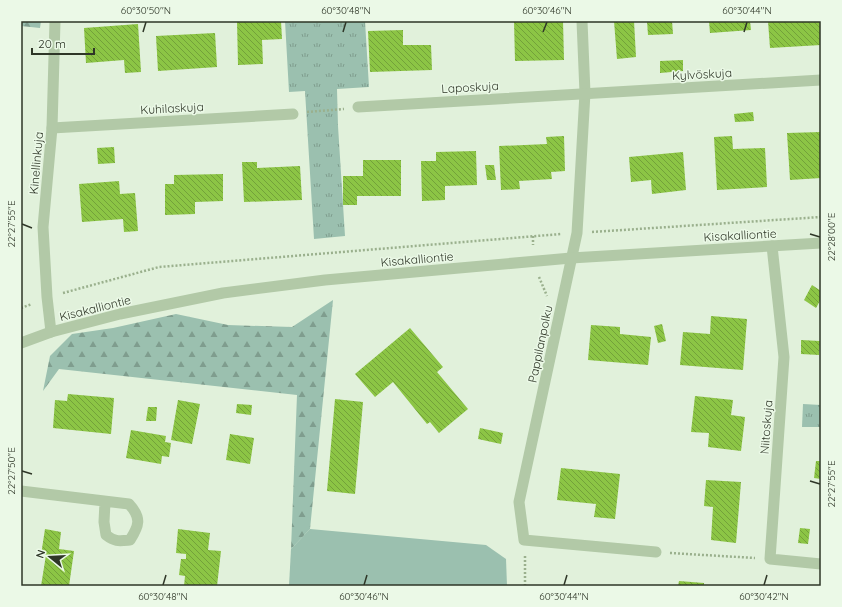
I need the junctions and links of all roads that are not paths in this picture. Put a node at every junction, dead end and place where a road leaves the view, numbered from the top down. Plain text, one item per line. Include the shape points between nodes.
1 (55, 21) edge
2 (582, 21) edge
3 (821, 80) edge
4 (585, 94) junction
5 (358, 107) road end
6 (293, 114) road end
7 (52, 128) junction
8 (821, 243) edge
9 (772, 246) junction
10 (571, 258) junction
11 (51, 332) junction
12 (21, 343) edge
13 (21, 491) edge
14 (105, 502) dead end
15 (656, 552) road end
16 (821, 564) edge

1 - 7 street, Kinellinkuja
2 - 4 street, Pappilanpolku
3 - 4 street, Kylvöskuja
4 - 5 street, Laposkuja
4 - 10 street, Pappilanpolku via 577,233
6 - 7 street, Kuhilaskuja
7 - 11 street, Kinellinkuja via 43,227
8 - 9 street, Kisakalliontie
9 - 10 street, Kisakalliontie
9 - 16 street, Niitoskuja via 784,357 770,559
10 - 11 street, Kisakalliontie via 325,280 223,293 120,314
10 - 15 street, Pappilanpolku via 519,502 524,540
11 - 12 street, Kisakalliontie
13 - 14 street

